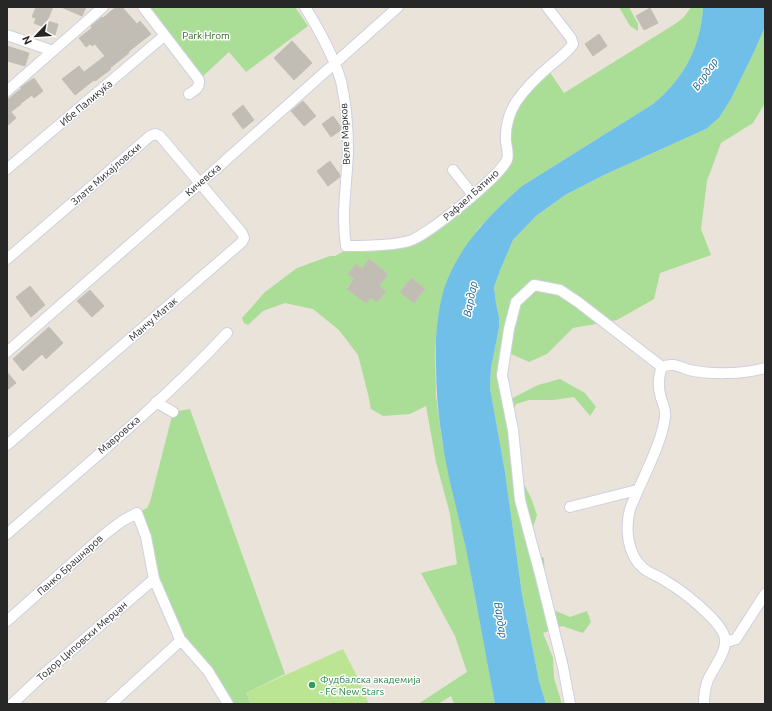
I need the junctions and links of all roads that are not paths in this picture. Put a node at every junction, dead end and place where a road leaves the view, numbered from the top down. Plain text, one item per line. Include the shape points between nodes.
1 (103, 7) edge
2 (143, 7) edge
3 (305, 7) edge
4 (398, 7) edge
5 (547, 7) edge
6 (7, 35) edge
7 (164, 36) junction
8 (53, 51) junction
9 (334, 63) junction
10 (7, 91) edge
11 (189, 94) dead end
12 (7, 169) edge
13 (453, 170) dead end
14 (200, 184) junction
15 (473, 194) junction
16 (346, 246) joint
17 (7, 259) edge
18 (227, 333) dead end
19 (7, 352) edge
20 (662, 367) junction
21 (765, 368) edge
22 (156, 402) junction
23 (173, 412) dead end
24 (7, 444) edge
25 (637, 490) junction
26 (570, 507) dead end
27 (7, 534) edge
28 (154, 579) junction
29 (765, 594) edge
30 (7, 621) edge
31 (180, 639) junction
32 (725, 639) junction
33 (12, 704) edge
34 (111, 704) edge
35 (228, 704) edge
36 (570, 704) edge
37 (704, 704) edge

1 - 8 street
2 - 7 street
3 - 9 street, Веле Марков
4 - 9 street, Кичевска
5 - 15 street, Рафаел Батино via 574,44 521,95 509,115 506,127 507,160
6 - 8 street
7 - 11 street via 199,80 198,88
7 - 12 street, Ибе Паликуќа
8 - 10 street
9 - 14 street, Кичевска
9 - 16 street, Веле Марков via 346,115
13 - 15 street
14 - 17 street, Злате Михајловски via 160,136 155,134
14 - 19 street, Кичевска
14 - 24 street, Манчу Матак via 242,233 242,242
15 - 16 street, Рафаел Батино via 432,228 410,241
18 - 22 street, Мавровска
20 - 21 street via 670,364 705,372
20 - 25 street via 659,387 666,416 660,438
20 - 36 street via 560,290 534,285 516,302 502,375 513,430 520,500 563,667
22 - 23 street
22 - 27 street, Мавровска
25 - 26 street
25 - 32 street via 630,509 627,530 638,563 695,602 716,622
28 - 30 street, Панко Брашнаров via 146,537 137,513 105,534
28 - 31 street
28 - 33 street, Тодор Циповски Мерџан
29 - 32 street via 736,639
31 - 34 street
31 - 35 street via 208,671
32 - 37 street via 720,658 705,689

